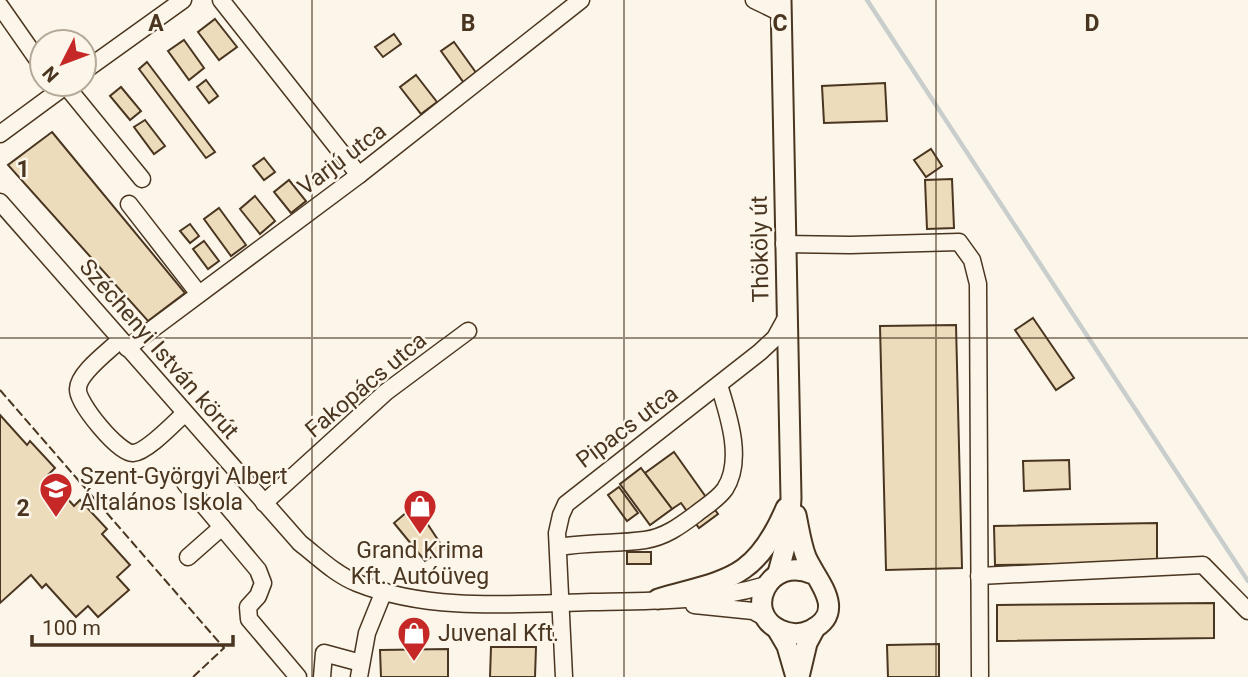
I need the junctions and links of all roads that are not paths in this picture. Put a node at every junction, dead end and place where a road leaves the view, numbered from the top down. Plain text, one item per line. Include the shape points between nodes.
1 (183, 0) edge
2 (221, 0) edge
3 (581, 0) edge
4 (754, 0) edge
5 (0, 6) edge
6 (781, 6) edge
7 (28, 46) edge
8 (98, 61) edge
9 (46, 98) edge
10 (72, 98) edge
11 (0, 134) edge
12 (359, 175) junction
13 (142, 179) dead end
14 (0, 202) edge
15 (129, 204) dead end
16 (785, 244) junction
17 (199, 294) junction
18 (786, 317) junction
19 (468, 331) dead end
20 (123, 344) junction
21 (719, 385) junction
22 (185, 413) junction
23 (185, 483) dead end
24 (791, 498) junction
25 (264, 503) junction
26 (222, 527) junction
27 (559, 547) junction
28 (188, 557) dead end
29 (813, 574) junction
30 (979, 576) junction
31 (772, 579) junction
32 (384, 591) junction
33 (649, 600) junction
34 (561, 603) junction
35 (1248, 611) edge
36 (772, 624) junction
37 (815, 628) junction
38 (360, 670) edge
39 (298, 677) edge
40 (322, 677) edge
41 (564, 677) edge
42 (797, 677) edge
43 (980, 677) edge

1 - 8 street
2 - 12 street
3 - 12 street, Varjú utca
4 - 6 street
5 - 7 street
6 - 16 main road, Thököly út
9 - 11 street
10 - 13 street
12 - 17 street, Varjú utca
14 - 20 street, Széchenyi István körút
15 - 17 street
16 - 18 main road, Thököly út
16 - 30 street via 959,242 972,260 978,284
17 - 20 street, Varjú utca
18 - 21 street, Pipacs utca via 775,338
18 - 24 main road, Thököly út
19 - 25 street, Fakopács utca via 386,392
20 - 22 street, Széchenyi István körút
20 - 22 street, Varjú utca via 82,376 78,389 81,403 121,450 133,453 145,448
21 - 27 street, Pipacs utca via 566,504 557,533
21 - 27 street via 733,453 731,472 719,496 662,536
22 - 25 street, Széchenyi István körút
23 - 26 street
24 - 29 main road, Thököly út
24 - 31 main road, Thököly út via 789,532
24 - 33 main road via 772,539 743,570 721,582
25 - 32 street, Széchenyi István körút via 300,543 329,566 355,582
26 - 28 street
26 - 39 street via 258,570 263,583 248,607 249,619
27 - 34 street, Pipacs utca
29 - 31 main road via 794,569
29 - 37 main road, Thököly út via 825,587 828,605
30 - 35 street via 1203,565
30 - 43 street
31 - 33 street, Széchenyi István körút via 749,590
31 - 36 main road, Thököly út via 762,596
32 - 34 street, Széchenyi István körút via 448,603
32 - 38 street via 367,633
33 - 34 street, Széchenyi István körút
33 - 36 street, Széchenyi István körút via 754,611
34 - 41 street, Pipacs utca
36 - 37 main road via 790,634
36 - 42 main road, Thököly út via 787,646
37 - 42 main road
38 - 40 street via 324,653

